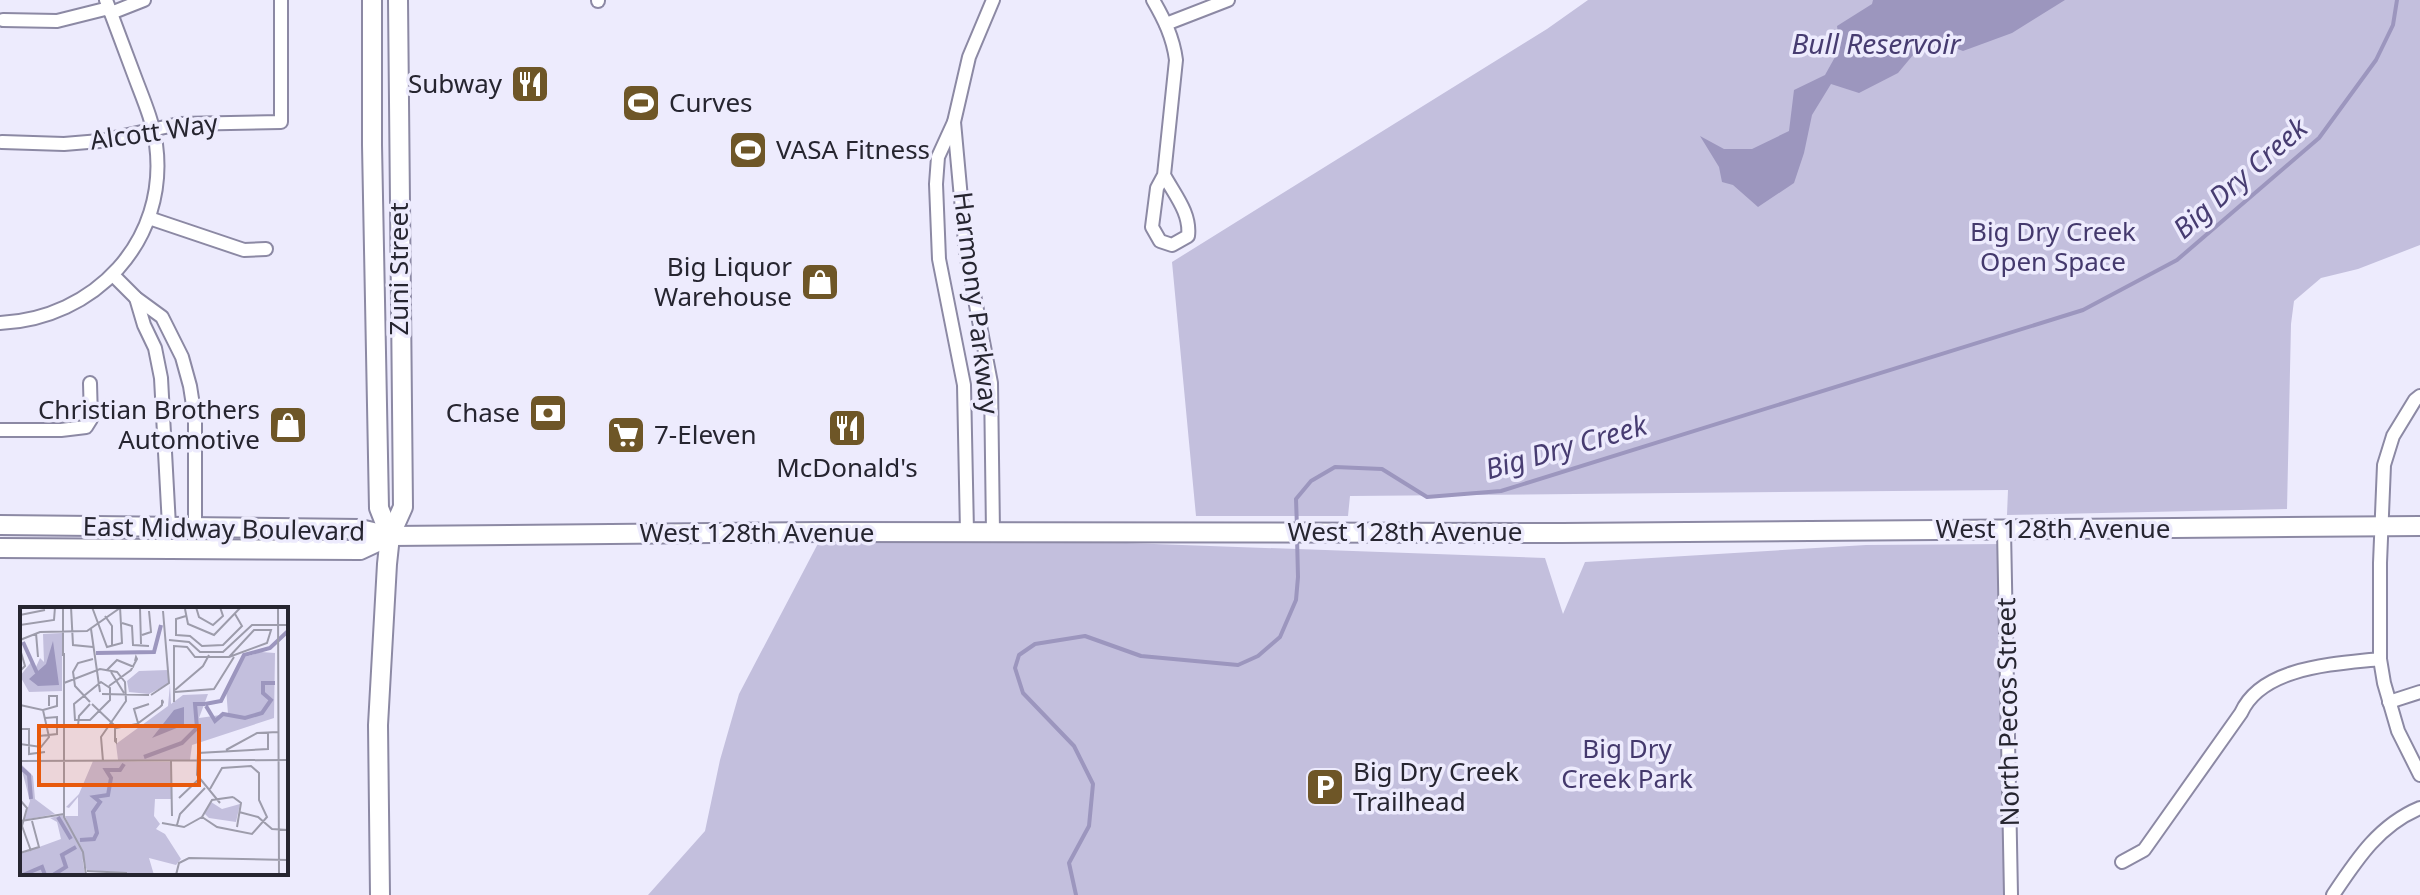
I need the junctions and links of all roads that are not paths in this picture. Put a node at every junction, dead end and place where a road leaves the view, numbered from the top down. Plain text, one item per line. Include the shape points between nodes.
1 (144, 0) edge
2 (281, 0) edge
3 (372, 0) edge
4 (398, 0) edge
5 (993, 0) edge
6 (1153, 0) edge
7 (1228, 0) edge
8 (109, 7) edge
9 (3, 20) dead end
10 (1166, 24) junction
11 (954, 122) junction
12 (154, 130) junction
13 (2, 142) edge
14 (1164, 175) junction
15 (149, 218) junction
16 (266, 249) dead end
17 (113, 275) junction
18 (136, 298) junction
19 (0, 323) edge
20 (963, 373) junction
21 (990, 373) junction
22 (90, 383) dead end
23 (2420, 396) edge
24 (0, 430) edge
25 (0, 525) edge
26 (169, 526) junction
27 (195, 526) junction
28 (2420, 526) edge
29 (2381, 527) junction
30 (2004, 530) junction
31 (967, 532) junction
32 (993, 532) junction
33 (390, 536) junction
34 (0, 548) edge
35 (2380, 659) junction
36 (2420, 692) edge
37 (2389, 702) junction
38 (2420, 775) edge
39 (2420, 808) edge
40 (2122, 862) dead end
41 (380, 895) edge
42 (2011, 895) edge
43 (2333, 895) edge

1 - 8 street
2 - 12 street, Alcott Way via 281,122 207,122
3 - 33 main road, Zuni Street via 379,508
4 - 33 main road, Zuni Street via 403,507
5 - 11 street, Harmony Parkway via 969,57
6 - 10 street
7 - 10 street
8 - 9 street via 57,21
8 - 12 street
10 - 14 street via 1176,60
11 - 20 street, Harmony Parkway via 938,157 936,223
11 - 21 street, Harmony Parkway via 966,253
12 - 13 street, Alcott Way via 64,144
12 - 15 street via 158,161
14 - 14 street via 1189,227 1188,236 1172,245 1160,241 1152,227
15 - 16 street via 244,250
15 - 17 street
17 - 18 street
17 - 19 street via 58,311
18 - 26 street via 161,378
18 - 27 street via 162,317 190,386
20 - 21 street
20 - 31 street, Harmony Parkway
21 - 32 street, Harmony Parkway
22 - 24 street via 91,419 86,427
23 - 29 street via 2393,436 2384,465
25 - 26 main road, East Midway Boulevard
26 - 27 main road, East Midway Boulevard
27 - 33 main road, East Midway Boulevard via 360,529
28 - 29 main road, West 128th Avenue
29 - 30 main road, West 128th Avenue
29 - 35 street
30 - 32 main road, West 128th Avenue
30 - 42 street, North Pecos Street
31 - 32 main road, West 128th Avenue
31 - 33 main road, West 128th Avenue
33 - 34 main road, East Midway Boulevard via 360,550
33 - 41 main road, Zuni Street via 378,725
35 - 37 street
35 - 40 street via 2294,673 2246,702 2144,850
36 - 37 street
37 - 38 street
39 - 43 street via 2381,832

